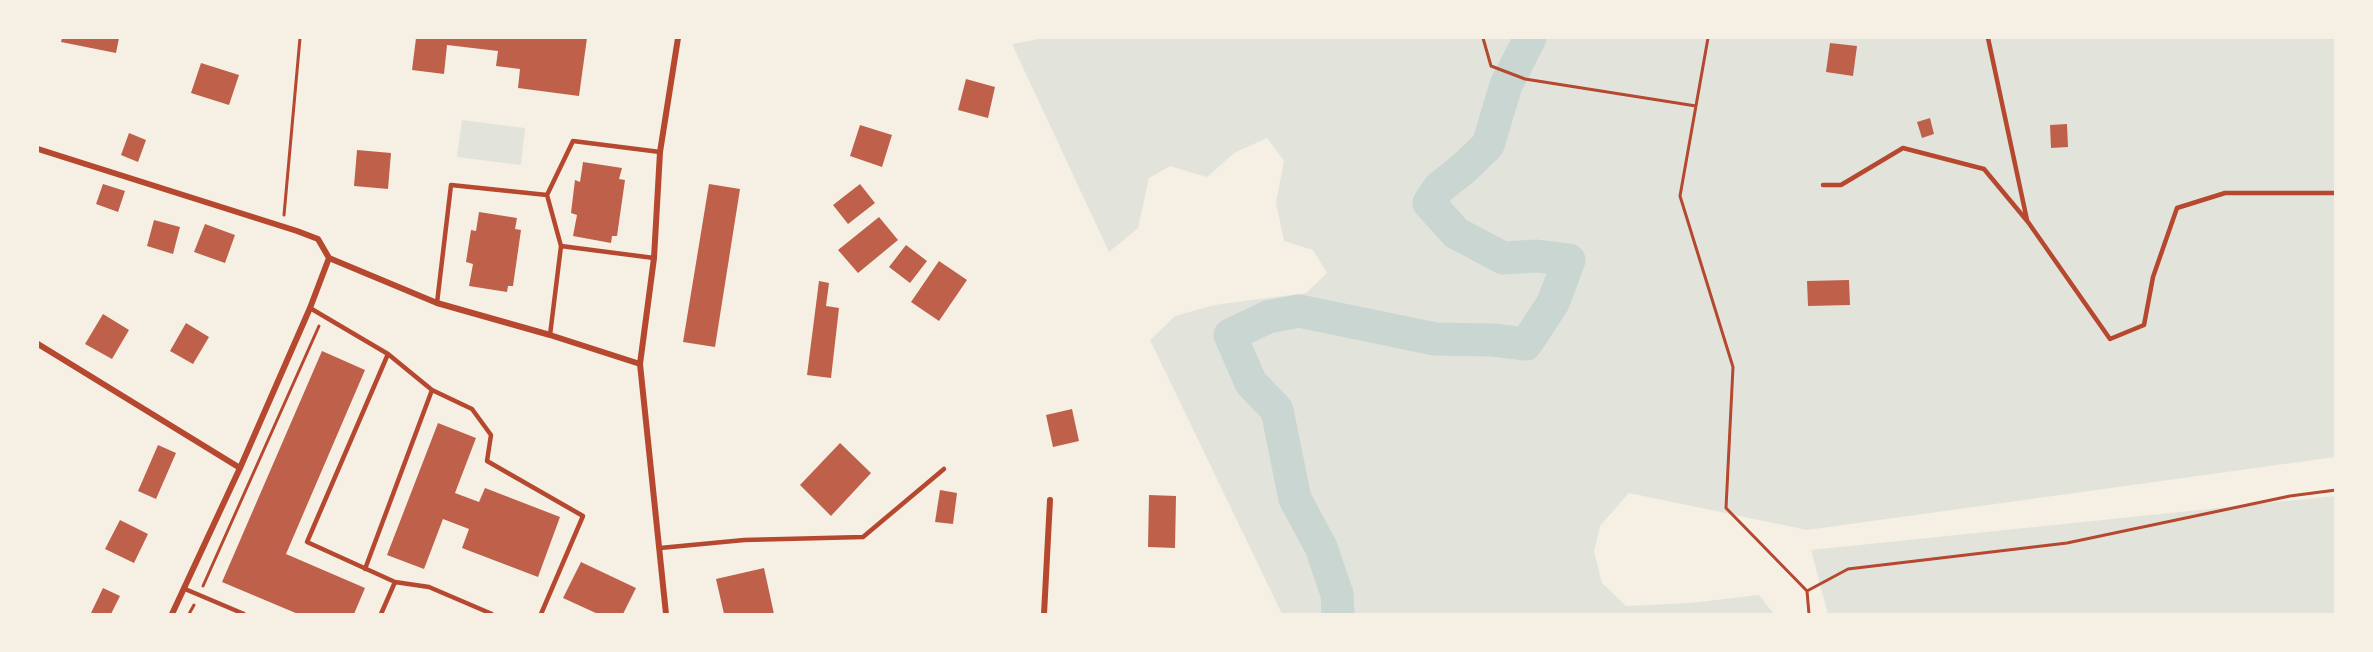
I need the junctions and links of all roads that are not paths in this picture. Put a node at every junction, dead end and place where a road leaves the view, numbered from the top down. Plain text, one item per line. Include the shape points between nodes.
1 (678, 38) edge
2 (1988, 38) edge
3 (38, 149) edge
4 (660, 152) junction
5 (1823, 185) dead end
6 (2336, 193) edge
7 (547, 195) junction
8 (2028, 222) junction
9 (561, 246) junction
10 (329, 258) junction
11 (654, 258) junction
12 (438, 303) junction
13 (310, 308) junction
14 (550, 335) junction
15 (38, 344) edge
16 (388, 354) junction
17 (640, 364) junction
18 (432, 390) junction
19 (240, 468) junction
20 (944, 469) dead end
21 (1050, 500) dead end
22 (660, 548) junction
23 (365, 569) junction
24 (395, 582) junction
25 (185, 589) junction
26 (172, 615) edge
27 (244, 615) edge
28 (381, 615) edge
29 (492, 615) edge
30 (541, 615) edge
31 (666, 615) edge
32 (1044, 615) edge

1 - 4 street
2 - 8 lane
3 - 10 street via 318,239
4 - 7 lane via 573,141
4 - 11 street
5 - 8 lane via 1841,184 1903,148 1984,169
6 - 8 lane via 2225,193 2177,208 2153,277 2144,325 2110,339
7 - 9 lane
7 - 12 lane via 451,185
9 - 11 lane
9 - 14 lane
10 - 12 street
10 - 13 street
11 - 17 street
12 - 14 street
13 - 16 lane
13 - 19 street
14 - 17 street
15 - 19 street
16 - 18 lane
16 - 23 lane via 307,542
17 - 22 street
18 - 23 lane
18 - 30 lane via 472,410 491,435 487,461 583,516
19 - 25 street
20 - 22 lane via 863,537 744,540
21 - 32 street
22 - 31 street
23 - 24 lane
24 - 28 lane
24 - 29 lane via 429,587
25 - 26 street
25 - 27 lane

